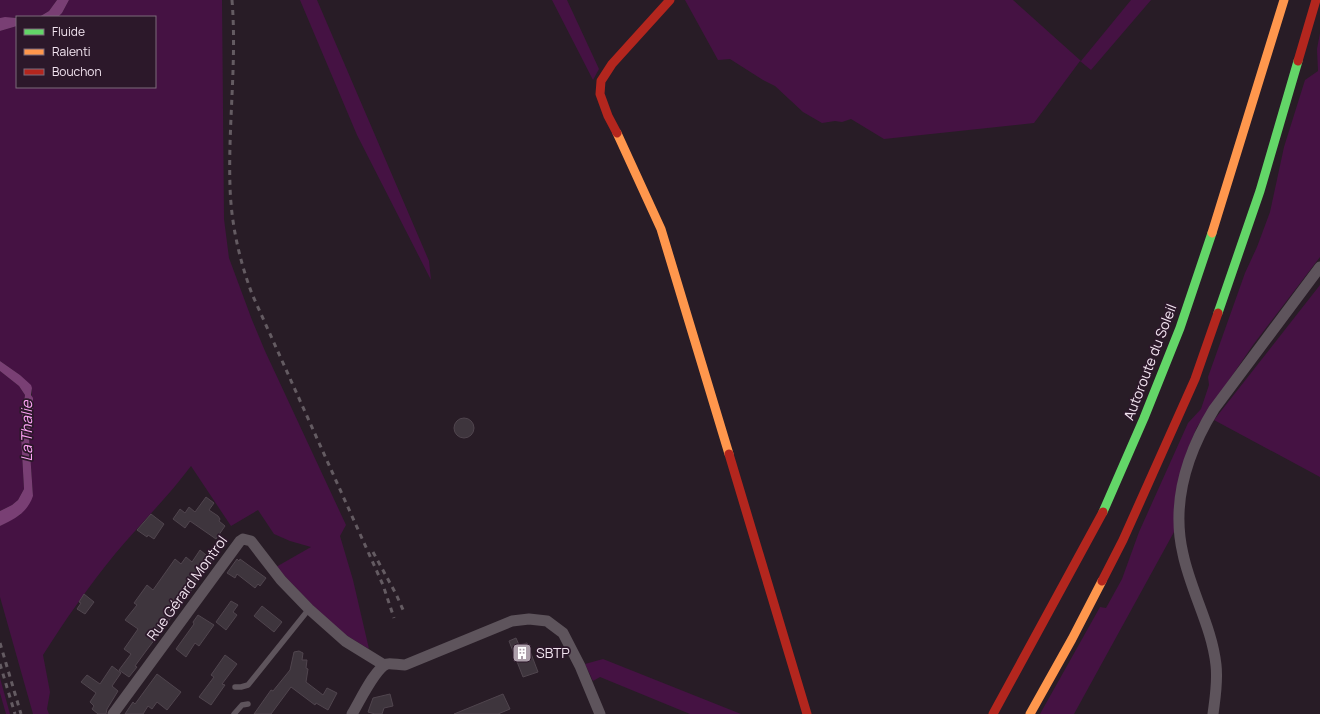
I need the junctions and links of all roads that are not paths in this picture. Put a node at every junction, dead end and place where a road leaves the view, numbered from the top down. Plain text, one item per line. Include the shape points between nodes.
1 (670, 0) edge
2 (1284, 0) edge
3 (1316, 0) edge
4 (1320, 267) edge
5 (309, 609) junction
6 (384, 665) junction
7 (235, 687) dead end
8 (248, 704) dead end
9 (113, 714) edge
10 (234, 714) edge
11 (352, 714) edge
12 (600, 714) edge
13 (807, 714) edge
14 (993, 714) edge
15 (1030, 714) edge
16 (1213, 714) edge

1 - 13 main road via 612,64 601,81 600,94 662,229
2 - 14 main road, Autoroute du Soleil via 1207,248 1180,328 1144,418 1101,516
3 - 15 main road via 1260,191 1195,379 1123,540
4 - 16 street via 1214,409 1192,451 1182,482 1178,525 1182,554 1211,639 1217,686
5 - 6 street, Rue Gérard Montrol via 345,641
5 - 7 lane via 248,685
5 - 9 street, Rue Gérard Montrol via 280,580 251,541 243,539
6 - 11 street via 376,673
6 - 12 street via 399,666 412,662 512,621 546,621 563,632
8 - 10 lane via 242,705

